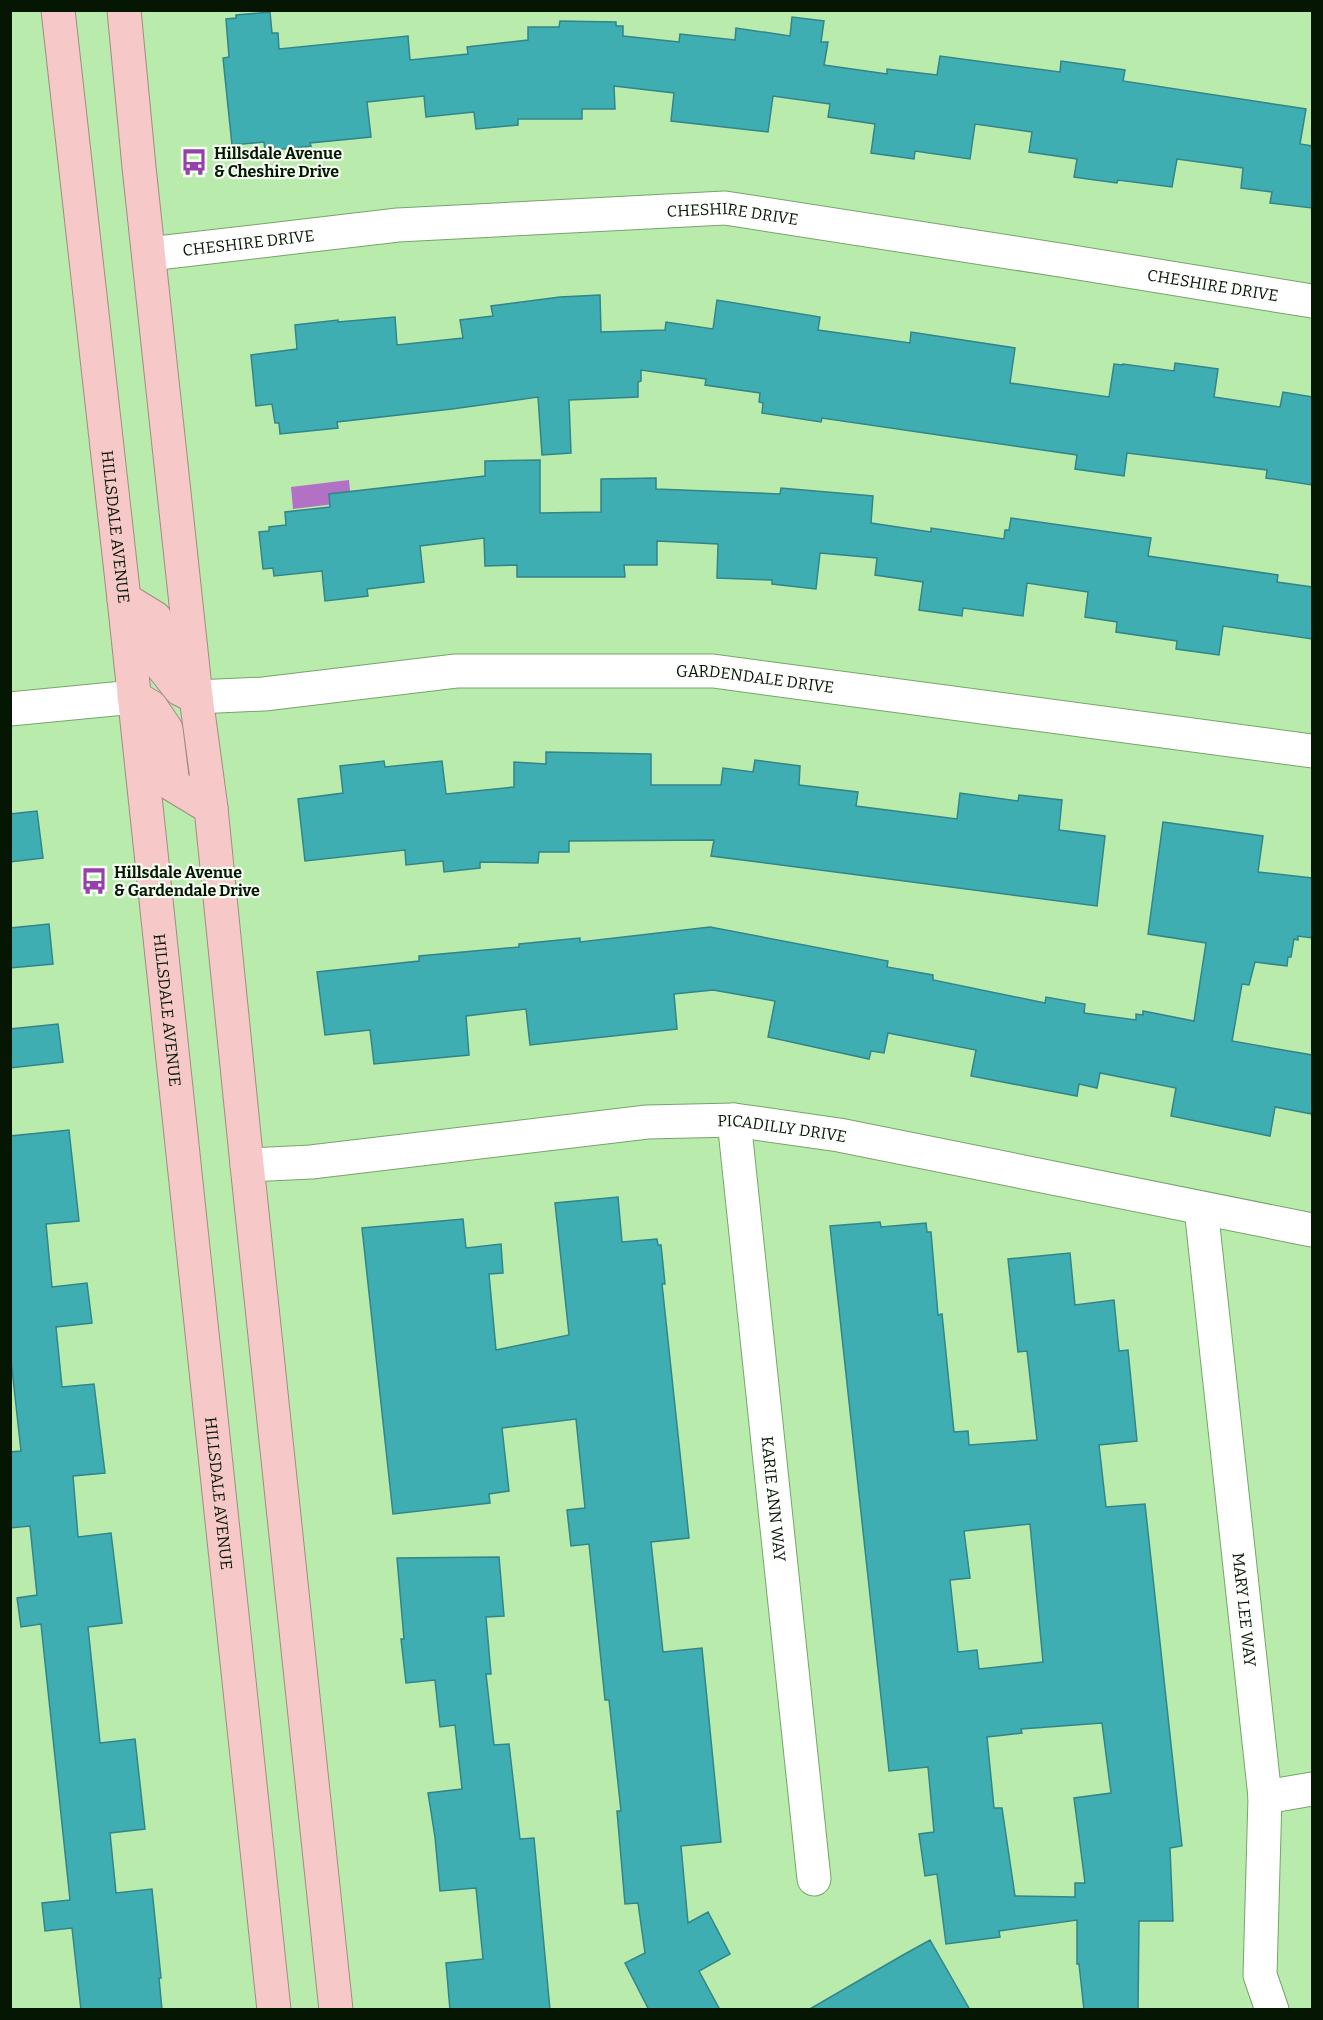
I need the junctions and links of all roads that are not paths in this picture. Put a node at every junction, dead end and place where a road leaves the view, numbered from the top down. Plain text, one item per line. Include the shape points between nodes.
1 (58, 10) edge
2 (128, 14) edge
3 (149, 254) junction
4 (1312, 301) edge
5 (124, 599) junction
6 (134, 697) junction
7 (196, 697) junction
8 (10, 709) edge
9 (1312, 751) edge
10 (211, 808) junction
11 (734, 1120) junction
12 (247, 1165) junction
13 (1202, 1208) junction
14 (1312, 1230) edge
15 (1312, 1789) edge
16 (1265, 1797) junction
17 (814, 1879) dead end
18 (274, 2010) edge
19 (336, 2010) edge
20 (1272, 2010) edge

1 - 5 highway, HILLSDALE AVENUE
2 - 3 highway
3 - 4 street, CHESHIRE DRIVE via 398,225 725,208
3 - 7 highway
5 - 6 highway, HILLSDALE AVENUE
5 - 7 highway via 155,618 160,665 180,689
6 - 8 street
6 - 10 highway via 151,707 166,729 173,785
6 - 18 highway, HILLSDALE AVENUE
7 - 9 street, GARDENDALE DRIVE via 264,694 456,671 713,671
7 - 10 highway
10 - 12 highway
11 - 12 street, PICADILLY DRIVE via 647,1122
11 - 13 street, PICADILLY DRIVE via 839,1135
11 - 17 street, KARIE ANN WAY
12 - 19 highway
13 - 14 street, PICADILLY DRIVE
13 - 16 street, MARY LEE WAY
15 - 16 street
16 - 20 street, MARY LEE WAY via 1260,1975

